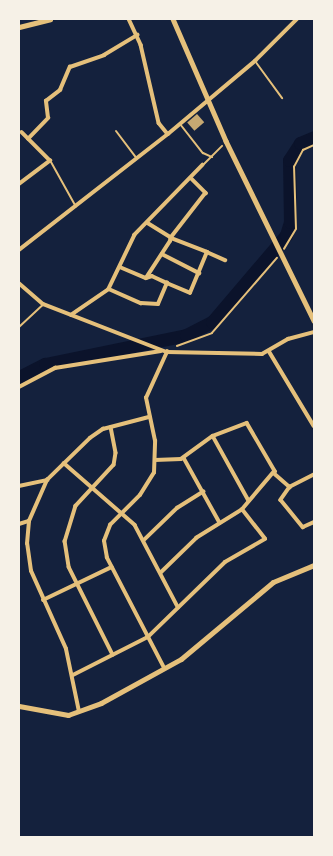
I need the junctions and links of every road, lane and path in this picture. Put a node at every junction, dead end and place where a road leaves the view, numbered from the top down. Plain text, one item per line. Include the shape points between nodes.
1 (50, 19) edge
2 (129, 19) edge
3 (173, 19) edge
4 (297, 19) edge
5 (19, 27) edge
6 (137, 35) junction
7 (255, 61) junction
8 (282, 98) dead end
9 (208, 99) junction
10 (180, 124) junction
11 (19, 129) edge
12 (116, 131) dead end
13 (22, 133) joint
14 (168, 134) junction
15 (28, 139) junction
16 (314, 145) edge
17 (222, 146) dead end
18 (212, 156) junction
19 (136, 158) junction
20 (50, 161) junction
21 (203, 165) joint
22 (192, 179) junction
23 (19, 184) edge
24 (76, 208) junction
25 (147, 223) junction
26 (171, 238) junction
27 (19, 250) edge
28 (207, 252) junction
29 (162, 254) junction
30 (225, 260) dead end
31 (120, 267) junction
32 (198, 273) junction
33 (146, 278) junction
34 (19, 283) edge
35 (167, 283) junction
36 (109, 289) junction
37 (43, 304) junction
38 (71, 315) junction
39 (314, 321) edge
40 (19, 327) edge
41 (314, 332) edge
42 (176, 347) dead end
43 (162, 350) junction
44 (167, 352) junction
45 (269, 352) junction
46 (19, 387) edge
47 (148, 417) junction
48 (314, 426) edge
49 (111, 427) junction
50 (213, 436) junction
51 (184, 458) junction
52 (155, 460) junction
53 (64, 463) junction
54 (275, 474) junction
55 (314, 475) edge
56 (47, 480) junction
57 (19, 486) edge
58 (290, 487) junction
59 (92, 489) junction
60 (203, 492) junction
61 (249, 501) junction
62 (242, 510) junction
63 (121, 514) junction
64 (29, 521) junction
65 (314, 522) edge
66 (220, 523) junction
67 (19, 524) edge
68 (144, 540) junction
69 (314, 565) edge
70 (112, 567) junction
71 (161, 573) junction
72 (77, 583) junction
73 (43, 600) junction
74 (178, 607) junction
75 (148, 637) junction
76 (113, 654) junction
77 (164, 668) junction
78 (73, 675) junction
79 (19, 706) edge
80 (79, 713) junction

1 - 5 main road
2 - 6 street
3 - 9 street
4 - 7 street
6 - 14 street via 159,123
6 - 15 street via 109,48 104,55 70,66 60,90 46,101 48,118
7 - 8 lane
7 - 9 street
9 - 10 street
9 - 39 street via 270,234
10 - 14 street
10 - 18 lane via 203,153
11 - 13 lane
12 - 19 lane
13 - 15 street
14 - 19 street
15 - 20 street
16 - 42 path via 303,150 294,167 296,229 286,246 212,333
17 - 18 lane
18 - 21 lane
19 - 24 street
20 - 23 street
20 - 24 lane
21 - 22 street
22 - 25 street
22 - 26 street via 206,193
24 - 27 street
25 - 26 street
25 - 31 street via 135,235
26 - 28 street
26 - 29 street
28 - 30 street
28 - 32 street
29 - 32 street
29 - 33 street
31 - 33 street
31 - 36 street
32 - 35 street via 190,292
33 - 35 street via 152,276
34 - 37 street
35 - 36 street via 158,304 141,303
36 - 38 street
37 - 38 street
37 - 40 lane
38 - 43 street
41 - 45 street via 288,339
43 - 44 street
43 - 46 street via 55,368
44 - 45 street via 252,355
44 - 47 street via 147,390
45 - 48 street
47 - 49 street
47 - 52 street
49 - 53 street via 90,438
49 - 59 street via 116,458
50 - 51 street
50 - 54 street via 247,422
50 - 61 street
51 - 52 street
51 - 60 street
52 - 63 street via 147,486
53 - 56 street
53 - 59 street
54 - 58 street
54 - 61 street
55 - 58 street
56 - 57 street
56 - 64 street
58 - 65 street via 281,500 303,527
59 - 63 street
59 - 72 street via 76,506 67,527 66,556
60 - 66 street
60 - 68 street via 177,508
61 - 62 street
62 - 66 street
62 - 74 street via 265,539 225,562
63 - 68 street via 135,525
63 - 70 street via 104,536 104,550
64 - 67 street
64 - 73 street via 29,563
66 - 71 street
68 - 71 street
69 - 77 main road via 273,582 194,649
70 - 72 street
70 - 75 street
71 - 74 street
72 - 73 street
72 - 76 street
73 - 78 street via 63,639
74 - 75 street
75 - 76 street
75 - 77 street
76 - 78 street
77 - 80 main road
78 - 80 street
79 - 80 main road via 58,715

